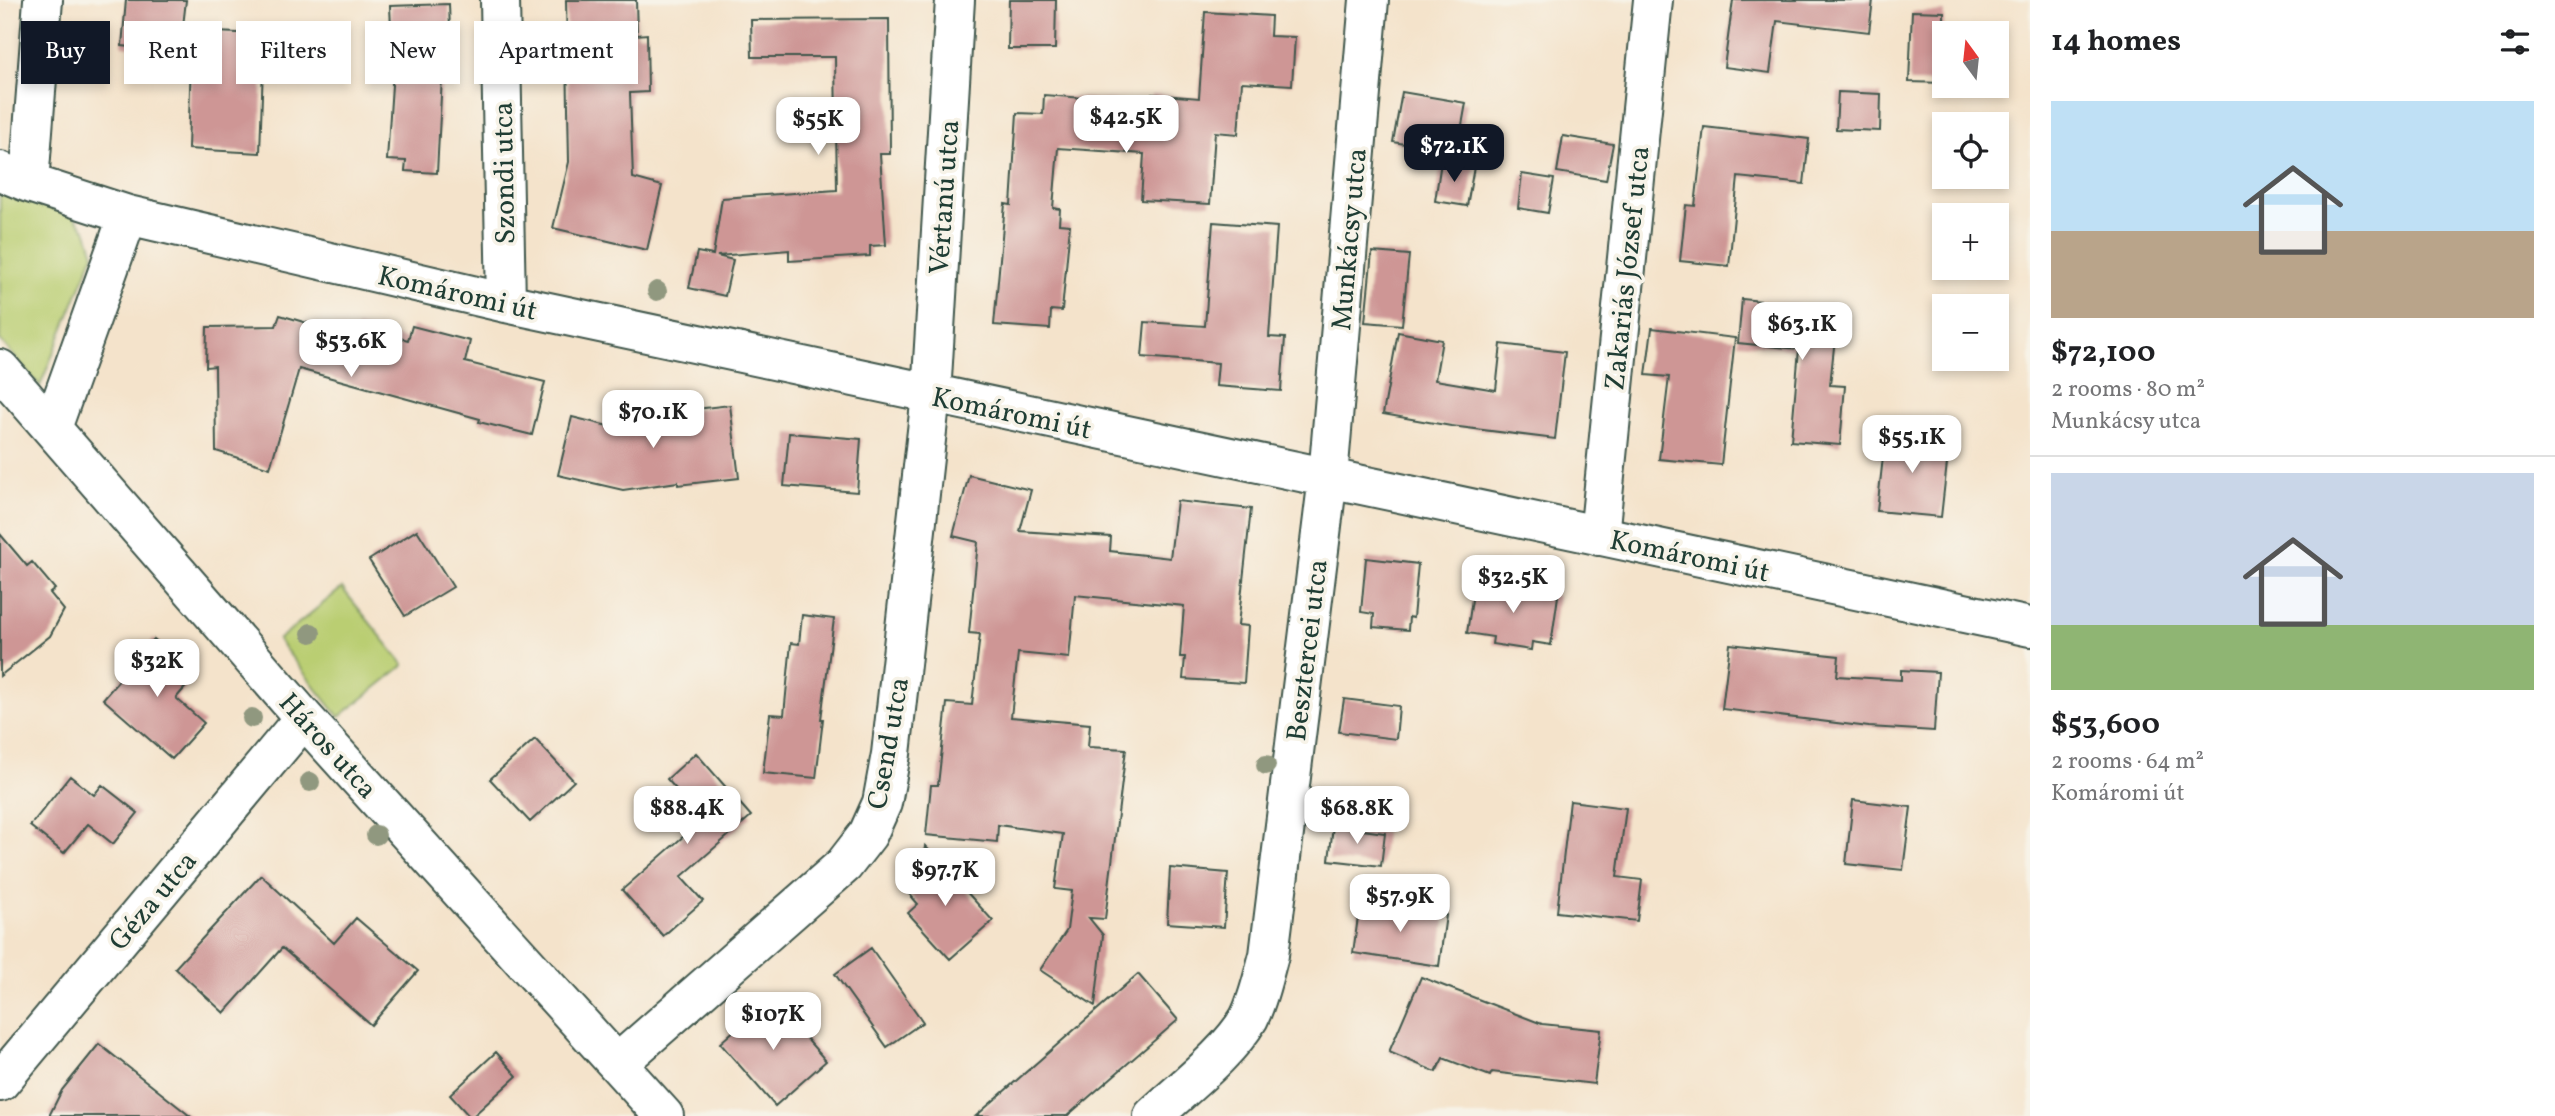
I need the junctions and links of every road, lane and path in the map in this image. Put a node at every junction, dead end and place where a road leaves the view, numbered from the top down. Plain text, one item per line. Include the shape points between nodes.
1 (43, 0) edge
2 (500, 0) edge
3 (955, 0) edge
4 (1369, 0) edge
5 (1653, 0) edge
6 (15, 177) edge
7 (128, 215) junction
8 (506, 303) junction
9 (0, 369) edge
10 (931, 395) junction
11 (52, 428) junction
12 (1328, 477) junction
13 (1600, 536) junction
14 (2030, 627) edge
15 (304, 718) junction
16 (617, 1064) junction
17 (0, 1082) edge
18 (664, 1116) edge
19 (1153, 1116) edge

1 - 6 street
2 - 8 street, Szondi utca
3 - 10 street, Vértanú utca
4 - 12 street, Munkácsy utca
5 - 13 street, Zakariás József utca
6 - 7 street, Komáromi út
7 - 8 street, Komáromi út
7 - 11 street
8 - 10 street, Komáromi út
9 - 11 street, Háros utca
10 - 12 street, Komáromi út
10 - 16 street, Csend utca via 891,754 882,803 868,834 844,865
11 - 15 street, Háros utca
12 - 13 street, Komáromi út
12 - 19 street, Besztercei utca via 1269,955 1260,990 1248,1018 1225,1048
13 - 14 street, Komáromi út
15 - 16 street, Háros utca
15 - 17 street, Géza utca
16 - 18 street, Háros utca

